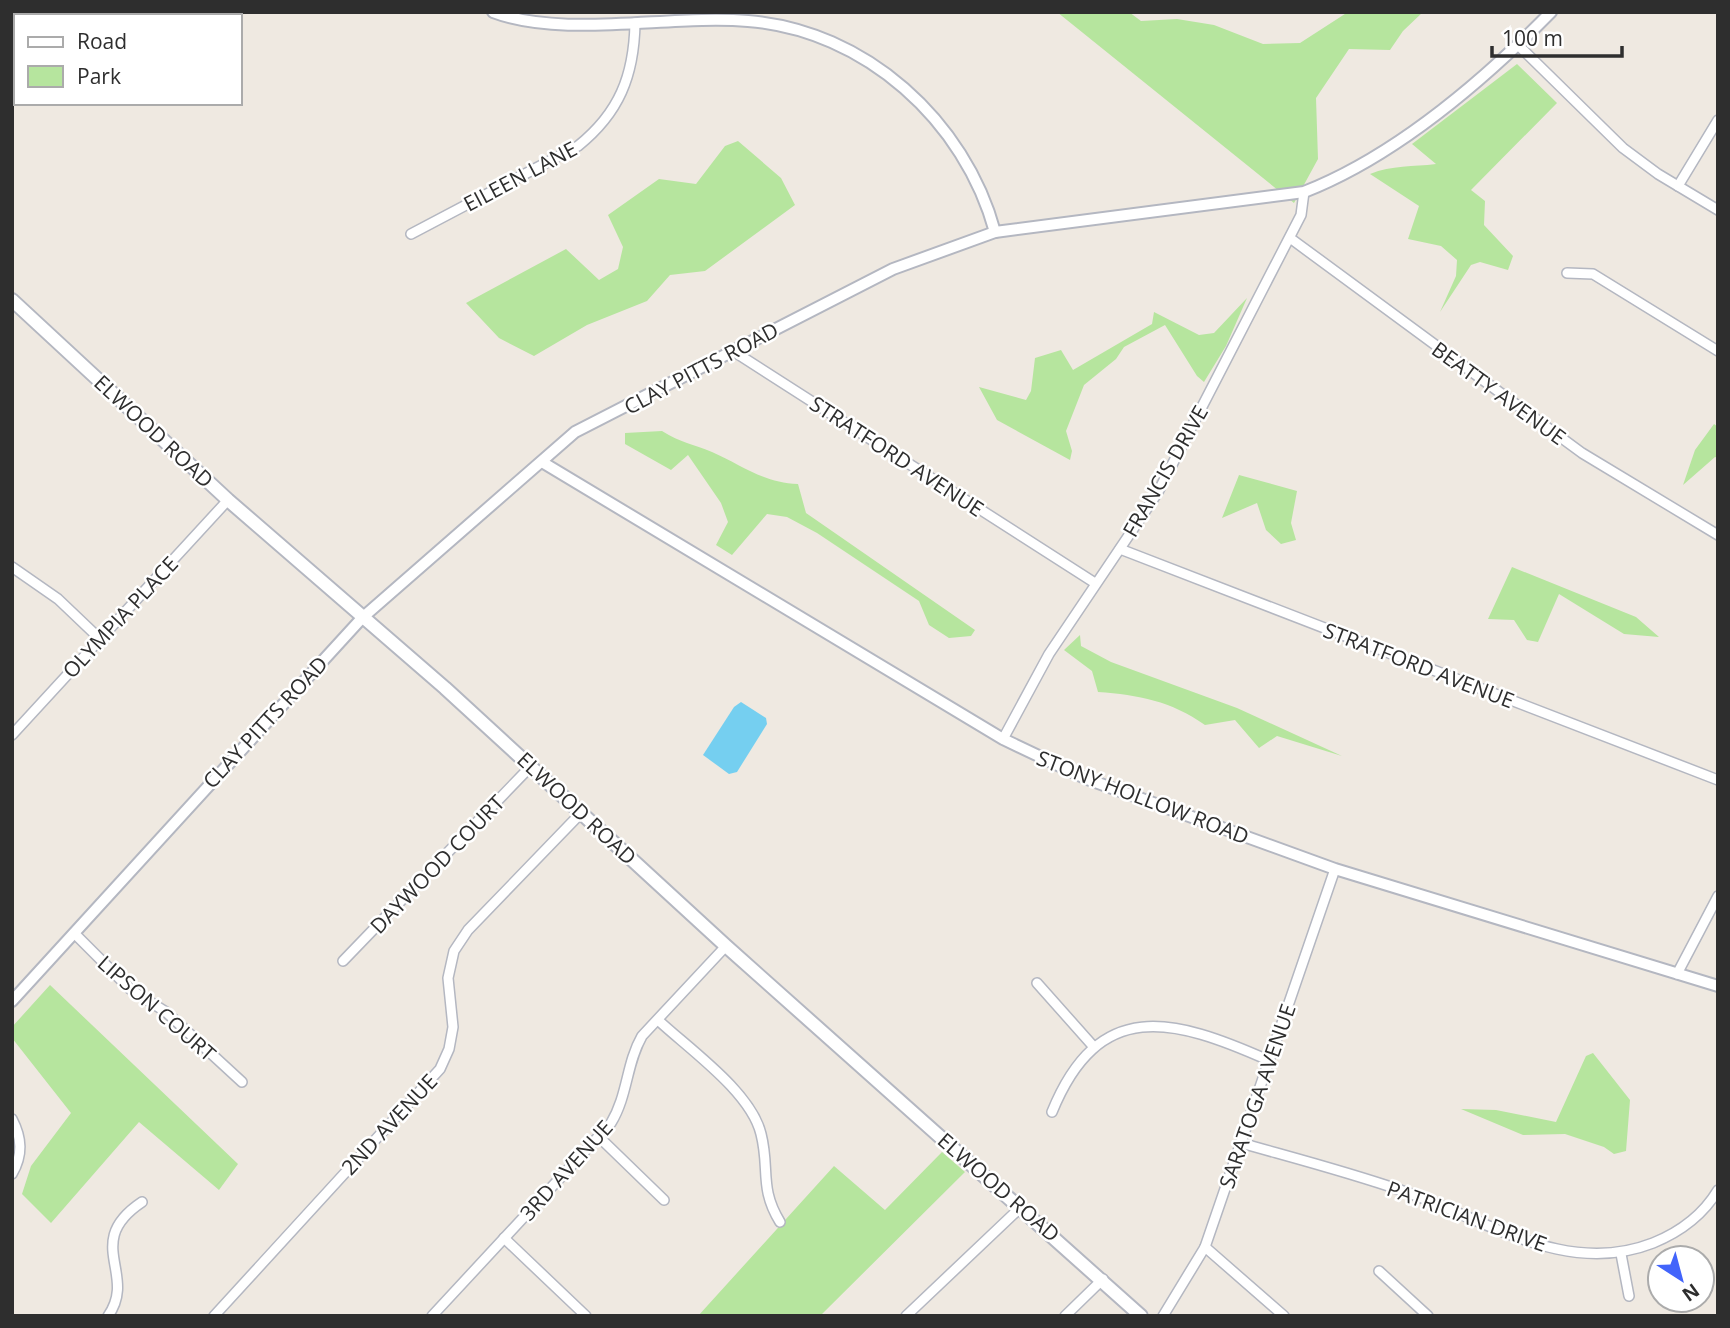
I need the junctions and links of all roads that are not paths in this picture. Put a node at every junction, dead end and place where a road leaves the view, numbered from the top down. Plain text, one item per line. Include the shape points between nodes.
1 (493, 12) edge
2 (1551, 12) edge
3 (749, 16) edge
4 (635, 23) junction
5 (1518, 45) junction
6 (1718, 120) edge
7 (1678, 186) junction
8 (1304, 192) junction
9 (1718, 210) edge
10 (995, 232) junction
11 (411, 234) dead end
12 (1290, 238) junction
13 (1567, 273) dead end
14 (12, 300) edge
15 (733, 351) junction
16 (1718, 351) edge
17 (542, 462) junction
18 (228, 500) junction
19 (1718, 535) edge
20 (1120, 550) junction
21 (12, 567) edge
22 (1095, 583) junction
23 (362, 618) junction
24 (100, 639) junction
25 (12, 735) edge
26 (1003, 739) junction
27 (531, 766) junction
28 (1718, 780) edge
29 (581, 813) junction
30 (1335, 869) junction
31 (1718, 896) edge
32 (74, 933) junction
33 (726, 946) junction
34 (343, 961) dead end
35 (1677, 974) junction
36 (1037, 983) dead end
37 (1718, 986) edge
38 (12, 1001) edge
39 (658, 1020) junction
40 (1093, 1046) junction
41 (1268, 1060) junction
42 (242, 1082) dead end
43 (1052, 1112) dead end
44 (12, 1119) edge
45 (599, 1137) junction
46 (1241, 1143) junction
47 (12, 1174) edge
48 (1718, 1190) edge
49 (664, 1200) dead end
50 (142, 1202) dead end
51 (1022, 1206) junction
52 (780, 1222) dead end
53 (504, 1238) junction
54 (1205, 1247) junction
55 (1621, 1254) junction
56 (1379, 1271) dead end
57 (1103, 1279) junction
58 (1629, 1296) dead end
59 (108, 1316) edge
60 (215, 1316) edge
61 (432, 1316) edge
62 (586, 1316) edge
63 (905, 1316) edge
64 (1065, 1316) edge
65 (1141, 1316) edge
66 (1163, 1316) edge
67 (1284, 1316) edge
68 (1428, 1316) edge

1 - 4 street via 545,22
2 - 5 street, CLAY PITTS ROAD
3 - 4 street
3 - 10 street via 830,43 900,84 925,106 963,154 988,205
4 - 11 street, EILEEN LANE via 635,49 623,94 594,133 578,146
5 - 7 street via 1623,148
5 - 8 street, CLAY PITTS ROAD via 1380,155
6 - 7 street
7 - 9 street
8 - 10 street, CLAY PITTS ROAD
8 - 12 street, FRANCIS DRIVE via 1301,215
10 - 15 street, CLAY PITTS ROAD via 893,269
12 - 19 street, BEATTY AVENUE via 1582,453
12 - 20 street, FRANCIS DRIVE via 1183,446
13 - 16 street via 1593,274
14 - 18 main road, ELWOOD ROAD
15 - 17 street, CLAY PITTS ROAD via 575,432
15 - 22 street, STRATFORD AVENUE
17 - 23 street, CLAY PITTS ROAD
17 - 26 street, STONY HOLLOW ROAD
18 - 23 main road, ELWOOD ROAD
18 - 24 street, OLYMPIA PLACE
20 - 22 street, FRANCIS DRIVE
20 - 28 street, STRATFORD AVENUE
21 - 24 street via 58,599
22 - 26 street, FRANCIS DRIVE via 1049,654
23 - 27 main road, ELWOOD ROAD
23 - 32 street, CLAY PITTS ROAD
24 - 25 street, OLYMPIA PLACE
26 - 30 street, STONY HOLLOW ROAD via 1087,779
27 - 29 main road, ELWOOD ROAD
27 - 34 street, DAYWOOD COURT
29 - 33 main road, ELWOOD ROAD
29 - 60 street, 2ND AVENUE via 453,951 448,978 453,1027 440,1069
30 - 35 street, STONY HOLLOW ROAD
30 - 41 street, SARATOGA AVENUE
31 - 35 street
32 - 38 street, CLAY PITTS ROAD
32 - 42 street, LIPSON COURT via 130,989 166,1013
33 - 39 street, 3RD AVENUE
33 - 51 main road, ELWOOD ROAD
35 - 37 street, STONY HOLLOW ROAD
36 - 40 street
39 - 45 street, 3RD AVENUE via 633,1052 619,1109
39 - 52 street via 736,1092 752,1113 761,1134 769,1203
40 - 41 street via 1135,1027 1175,1027
40 - 43 street via 1061,1088
41 - 46 street, SARATOGA AVENUE
44 - 47 street via 20,1138 20,1157
45 - 49 street
45 - 53 street, 3RD AVENUE
46 - 54 street, SARATOGA AVENUE
46 - 55 street, PATRICIAN DRIVE via 1400,1189 1566,1252
48 - 55 street, PATRICIAN DRIVE via 1678,1231
50 - 59 street via 122,1215 113,1233 116,1298
51 - 57 main road, ELWOOD ROAD
51 - 63 street
53 - 61 street, 3RD AVENUE
53 - 62 street
54 - 66 street, SARATOGA AVENUE
54 - 67 street
55 - 58 street
56 - 68 street
57 - 64 street
57 - 65 main road, ELWOOD ROAD

